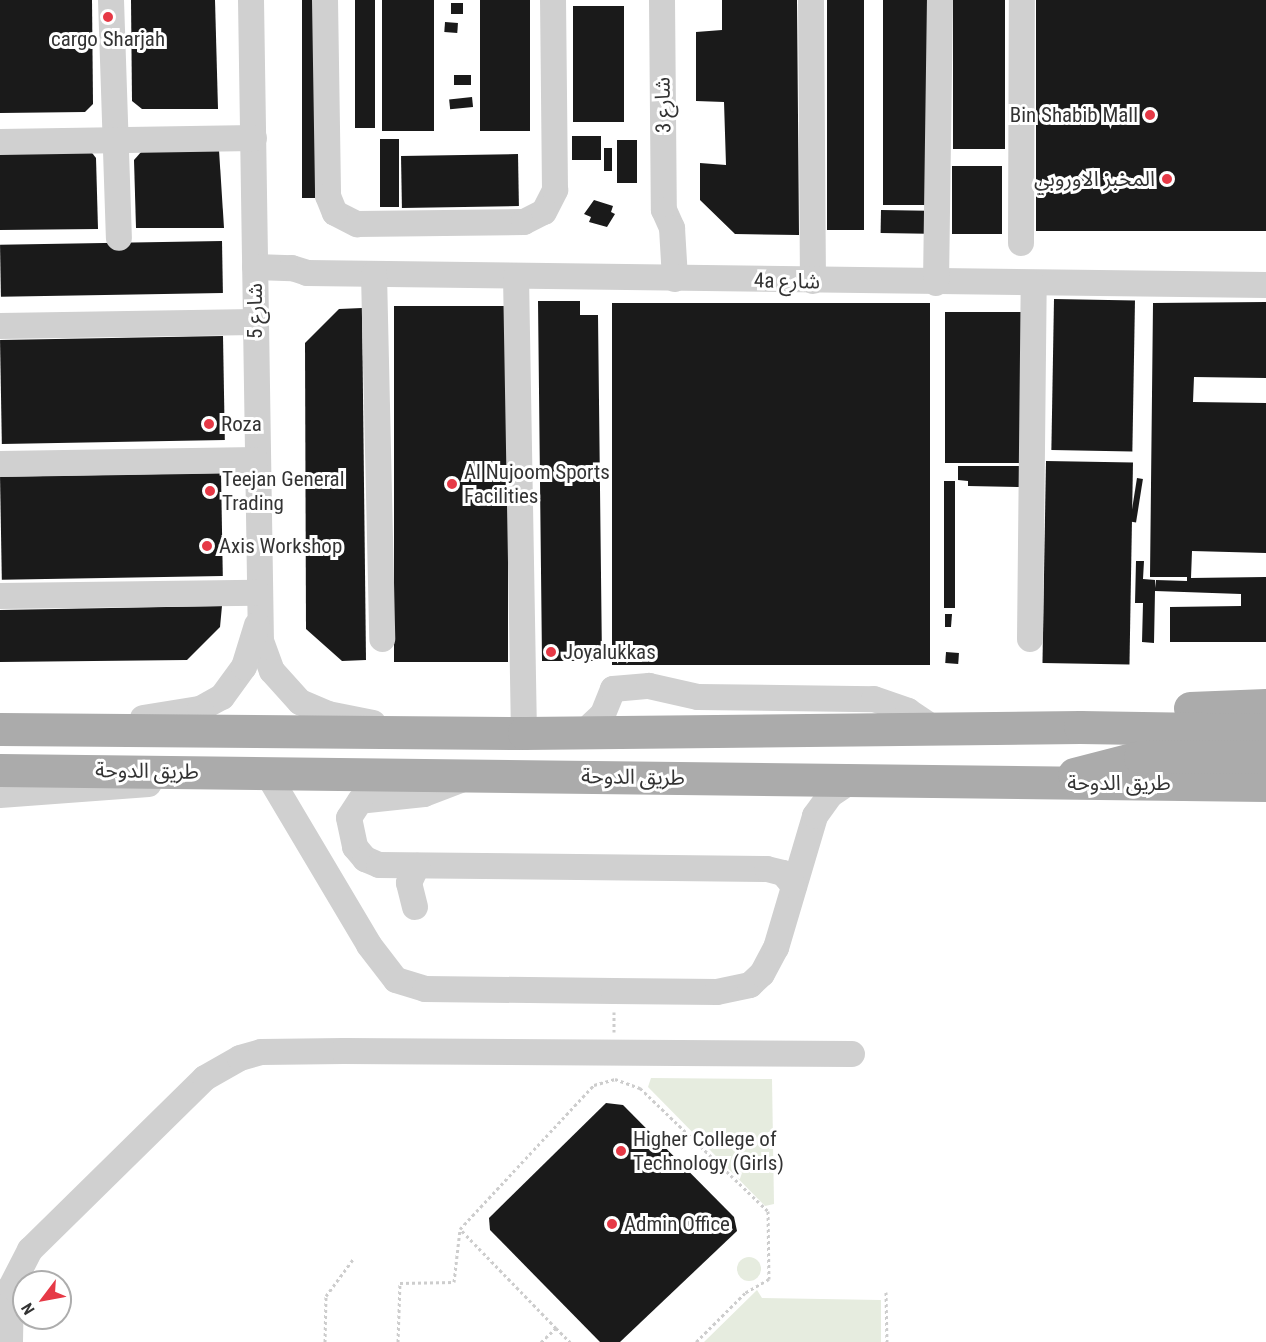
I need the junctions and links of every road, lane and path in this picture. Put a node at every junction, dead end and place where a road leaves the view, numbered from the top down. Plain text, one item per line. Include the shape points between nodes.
1 (111, 0) edge
2 (251, 0) edge
3 (325, 0) edge
4 (553, 0) edge
5 (662, 0) edge
6 (811, 0) edge
7 (940, 0) edge
8 (1022, 0) edge
9 (254, 138) junction
10 (116, 141) junction
11 (0, 142) edge
12 (119, 238) dead end
13 (1021, 243) dead end
14 (255, 274) junction
15 (374, 274) junction
16 (516, 276) junction
17 (665, 279) junction
18 (813, 281) junction
19 (936, 283) junction
20 (1034, 285) junction
21 (1266, 285) edge
22 (255, 322) junction
23 (0, 326) edge
24 (256, 460) junction
25 (0, 464) edge
26 (258, 593) junction
27 (0, 596) edge
28 (258, 622) junction
29 (382, 639) dead end
30 (1030, 639) dead end
31 (1266, 705) edge
32 (1080, 727) junction
33 (0, 729) edge
34 (93, 730) junction
35 (1266, 730) edge
36 (397, 731) junction
37 (938, 731) junction
38 (584, 732) junction
39 (524, 733) junction
40 (1266, 756) edge
41 (0, 770) edge
42 (207, 772) junction
43 (267, 773) junction
44 (471, 775) junction
45 (852, 780) junction
46 (1053, 783) junction
47 (1180, 784) junction
48 (1266, 785) edge
49 (0, 795) edge
50 (1266, 807) edge
51 (417, 866) junction
52 (794, 886) junction
53 (416, 907) dead end
54 (852, 1054) dead end
55 (460, 1229) junction
56 (354, 1258) dead end
57 (886, 1292) dead end
58 (556, 1328) junction
59 (10, 1342) edge
60 (325, 1342) edge
61 (398, 1342) edge
62 (541, 1342) edge
63 (570, 1342) edge
64 (696, 1342) edge
65 (887, 1342) edge

1 - 10 street
2 - 9 street, شارع 5
3 - 4 street via 328,196 334,213 357,224 524,222 544,212 555,190
5 - 17 street, شارع 3 via 664,210 672,228
6 - 18 street
7 - 19 street
8 - 13 street
9 - 10 street
9 - 14 street, شارع 5
10 - 11 street
10 - 12 street
14 - 15 street, 4a شارع via 286,280 307,273
14 - 22 street, شارع 5
15 - 16 street, 4a شارع
15 - 29 street
16 - 17 street, 4a شارع
16 - 39 street
17 - 18 street, 4a شارع
18 - 19 street, 4a شارع
19 - 20 street, 4a شارع
20 - 21 street, 4a شارع
20 - 30 street
22 - 23 street
22 - 24 street, شارع 5
24 - 25 street
24 - 26 street, شارع 5
26 - 27 street
26 - 28 street, شارع 5
28 - 34 street, شارع 5 via 238,678 212,704
28 - 36 street, شارع 5 via 272,671 300,702
31 - 32 main road via 1161,711
32 - 35 main road, طريق الدوحة
32 - 37 main road, طريق الدوحة
33 - 34 main road, طريق الدوحة
34 - 36 main road, طريق الدوحة
36 - 39 main road, طريق الدوحة
37 - 38 main road, طريق الدوحة
37 - 38 street via 908,711 874,699 698,697 649,686 613,689 603,714
38 - 39 main road, طريق الدوحة
40 - 46 main road via 1140,757 1087,768
41 - 42 main road, طريق الدوحة
42 - 43 main road, طريق الدوحة
42 - 49 street via 130,787
43 - 44 main road, طريق الدوحة
43 - 52 street via 382,965 396,980 415,988 736,991 750,985 770,962
44 - 45 main road, طريق الدوحة
44 - 51 street via 424,794 366,798 350,811 352,840 365,859 379,865
45 - 46 main road, طريق الدوحة
45 - 52 street via 830,795 814,816
46 - 47 main road, طريق الدوحة
47 - 48 main road, طريق الدوحة
47 - 50 main road via 1217,801
51 - 52 street via 767,869 783,873
51 - 53 street via 409,883
54 - 59 street via 344,1051 261,1052 240,1058 205,1078 22,1260 11,1287
55 - 58 path
55 - 61 path via 454,1282 400,1283
55 - 64 path via 594,1085 615,1079 640,1088 768,1211 769,1279 745,1293
56 - 60 path via 326,1296
57 - 65 path
58 - 62 path
58 - 63 path

